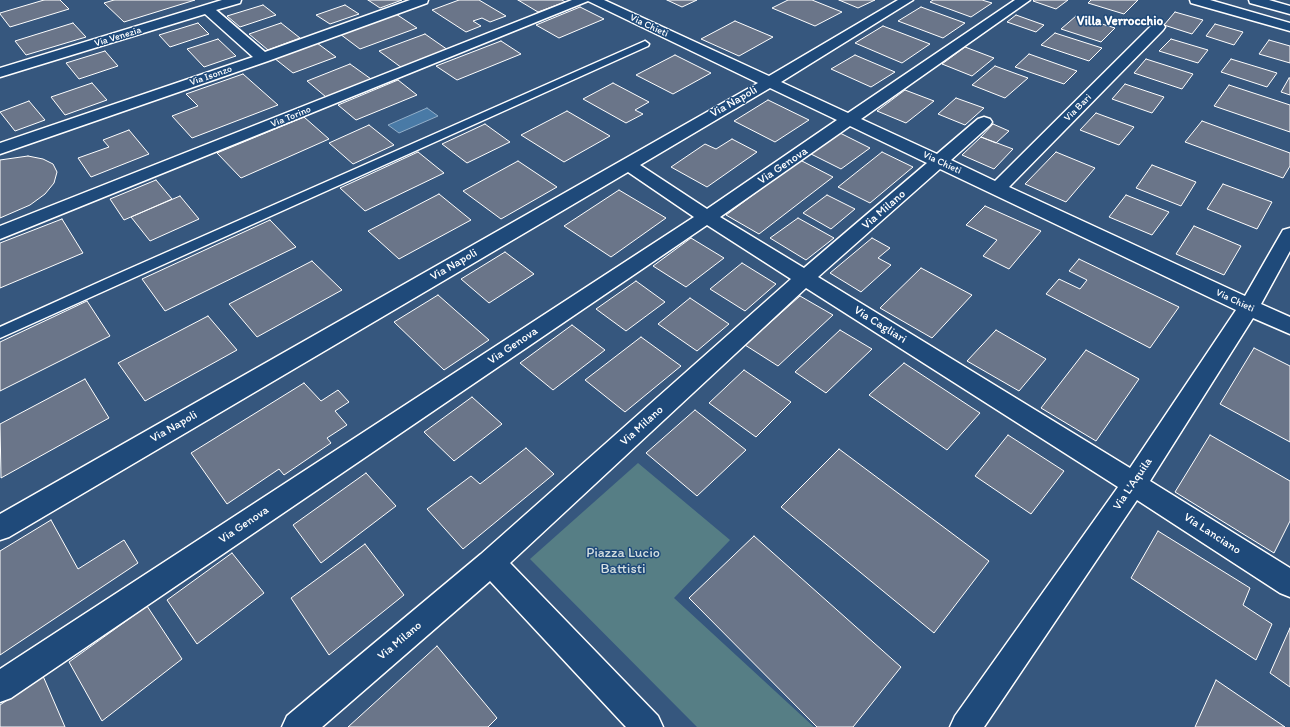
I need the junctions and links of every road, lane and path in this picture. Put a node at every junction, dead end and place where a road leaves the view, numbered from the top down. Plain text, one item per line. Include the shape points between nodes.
1 (235, 0) edge
2 (422, 0) edge
3 (583, 0) edge
4 (594, 0) edge
5 (907, 0) edge
6 (1024, 0) edge
7 (1196, 0) edge
8 (1255, 0) edge
9 (207, 9) junction
10 (1290, 10) edge
11 (1158, 27) dead end
12 (1290, 27) edge
13 (645, 44) dead end
14 (263, 58) junction
15 (0, 73) edge
16 (770, 82) junction
17 (851, 120) junction
18 (984, 122) dead end
19 (0, 149) edge
20 (940, 162) junction
21 (627, 164) junction
22 (998, 188) junction
23 (707, 217) junction
24 (0, 233) edge
25 (1290, 234) edge
26 (805, 278) junction
27 (1249, 307) junction
28 (1290, 326) edge
29 (0, 333) edge
30 (1134, 484) junction
31 (0, 528) edge
32 (491, 563) junction
33 (1290, 584) edge
34 (0, 687) edge
35 (298, 727) edge
36 (647, 727) edge
37 (966, 727) edge

1 - 9 street, Via Venezia
2 - 14 street, Via Isonzo
3 - 24 street, Via Torino
4 - 16 street, Via Chieti
5 - 16 street, Via Napoli
6 - 17 street, Via Genova
7 - 12 street
8 - 10 street
9 - 14 street
9 - 15 street, Via Venezia
11 - 22 street, Via Bari
13 - 29 lane via 124,275
14 - 19 street, Via Isonzo
16 - 17 street, Via Chieti
16 - 21 street, Via Napoli
17 - 20 street, Via Chieti
17 - 23 street, Via Genova
18 - 20 street, Via Milano
20 - 22 street, Via Chieti
20 - 26 street, Via Milano
21 - 23 street, Via Cagliari
21 - 31 street, Via Napoli
22 - 27 street, Via Chieti
23 - 26 street, Via Cagliari
23 - 34 street, Via Genova
25 - 27 street, Via L'Aquila
26 - 30 street, Via Cagliari
26 - 32 street, Via Milano
27 - 28 street, Via Chieti
27 - 30 street, Via L'Aquila
30 - 33 street, Via Lanciano
30 - 37 street, Via L'Aquila
32 - 35 street, Via Milano
32 - 36 street

